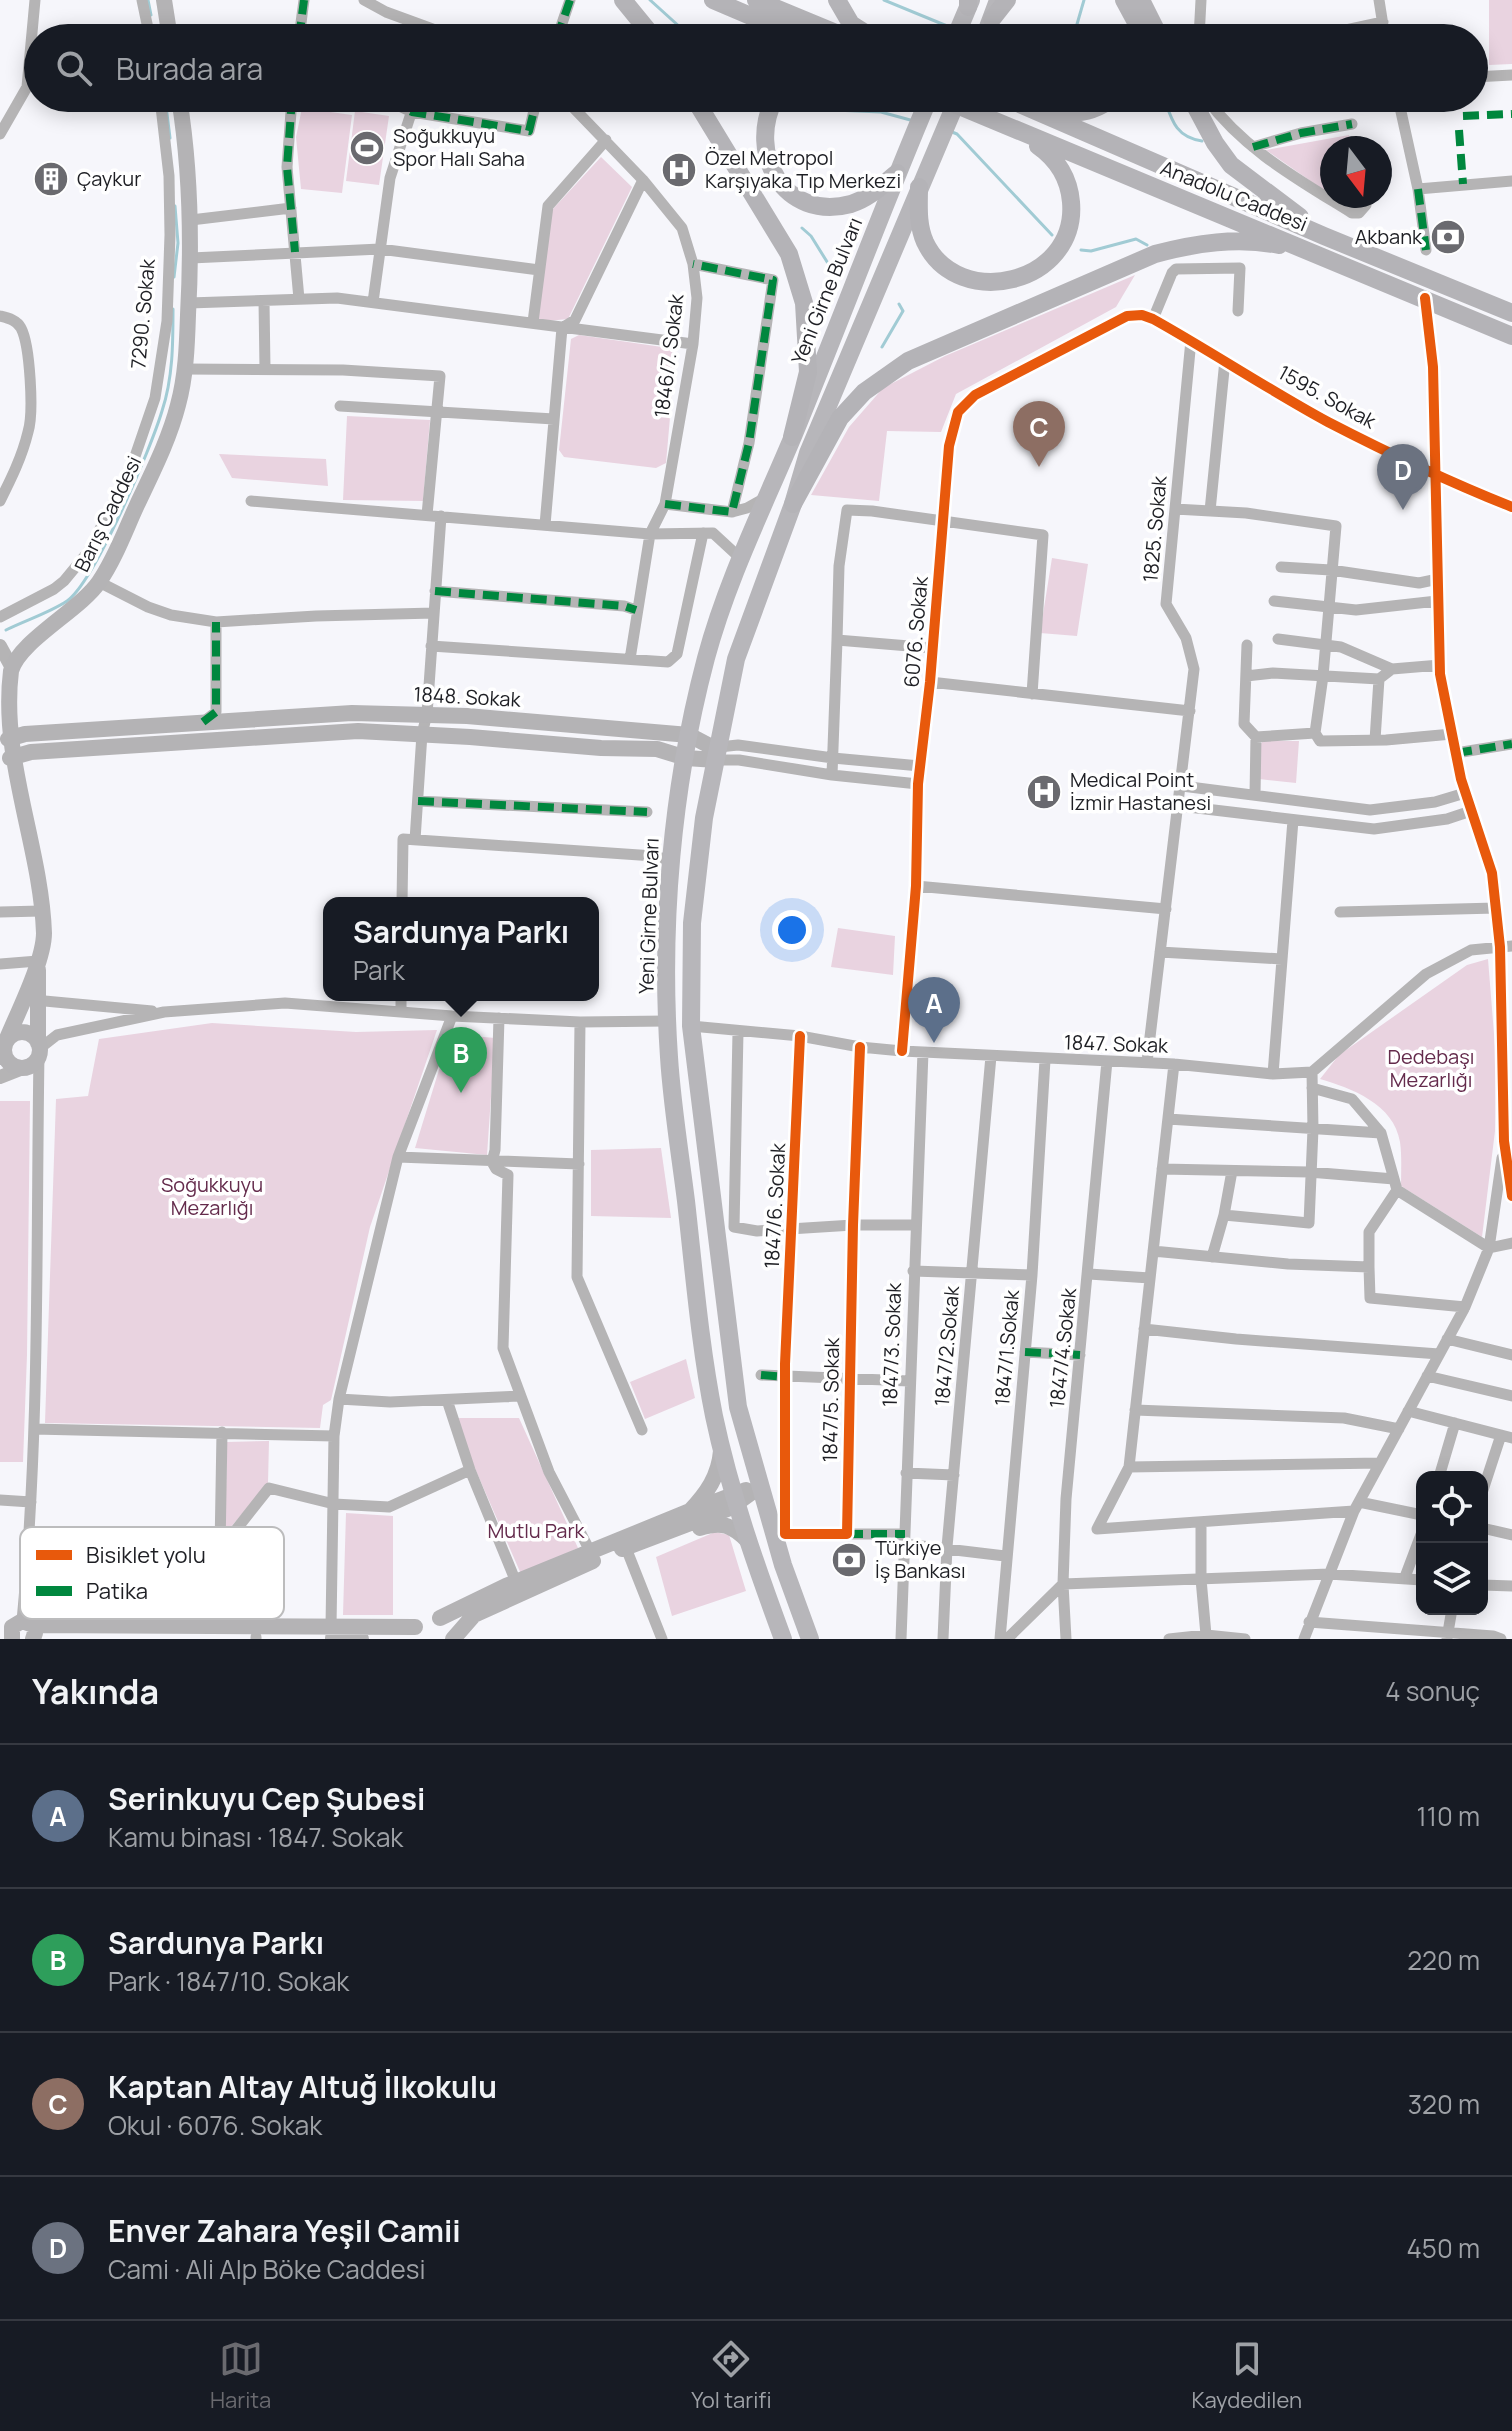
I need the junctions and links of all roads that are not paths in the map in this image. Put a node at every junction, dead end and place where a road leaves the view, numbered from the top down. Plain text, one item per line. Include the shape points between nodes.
1 (35, 0) edge
2 (142, 0) edge
3 (304, 0) edge
4 (364, 0) edge
5 (570, 0) edge
6 (623, 0) edge
7 (713, 0) edge
8 (756, 0) edge
9 (837, 0) edge
10 (998, 0) edge
11 (1007, 0) edge
12 (1124, 0) edge
13 (1141, 0) edge
14 (1201, 0) edge
15 (1379, 0) edge
16 (165, 2) edge
17 (969, 2) edge
18 (992, 19) junction
19 (1383, 22) joint
20 (33, 24) edge
21 (147, 24) edge
22 (168, 24) edge
23 (301, 24) edge
24 (411, 24) edge
25 (562, 24) edge
26 (643, 24) edge
27 (769, 24) edge
28 (814, 24) edge
29 (851, 24) edge
30 (960, 24) edge
31 (990, 24) edge
32 (1137, 24) edge
33 (1153, 24) edge
34 (1200, 24) edge
35 (1374, 24) edge
36 (1512, 75) edge
37 (1488, 76) edge
38 (24, 92) edge
39 (162, 112) edge
40 (180, 112) edge
41 (291, 112) edge
42 (412, 112) joint
43 (534, 112) edge
44 (578, 112) edge
45 (703, 112) edge
46 (769, 112) edge
47 (923, 112) edge
48 (952, 112) edge
49 (972, 112) edge
50 (1037, 112) edge
51 (1058, 112) edge
52 (1086, 112) edge
53 (1198, 112) edge
54 (1219, 112) edge
55 (1401, 112) edge
56 (1352, 124) dead end
57 (1005, 126) junction
58 (0, 134) edge
59 (606, 140) junction
60 (1253, 147) junction
61 (897, 173) junction
62 (643, 180) junction
63 (1512, 181) edge
64 (919, 187) junction
65 (1418, 189) junction
66 (1320, 193) edge
67 (291, 208) junction
68 (1344, 208) edge
69 (1363, 208) edge
70 (191, 220) junction
71 (1318, 244) junction
72 (380, 249) junction
73 (1426, 250) dead end
74 (295, 252) junction
75 (191, 258) junction
76 (693, 264) junction
77 (539, 270) junction
78 (1425, 298) junction
79 (299, 299) junction
80 (264, 301) junction
81 (373, 302) junction
82 (189, 303) junction
83 (1238, 311) dead end
84 (1512, 313) edge
85 (0, 316) edge
86 (1127, 316) joint
87 (1153, 319) junction
88 (533, 322) junction
89 (562, 328) junction
90 (1512, 336) edge
91 (1191, 340) junction
92 (693, 344) junction
93 (1225, 360) junction
94 (185, 369) junction
95 (265, 369) junction
96 (340, 406) dead end
97 (437, 411) junction
98 (554, 419) junction
99 (792, 437) junction
100 (1438, 477) junction
101 (765, 498) junction
102 (0, 501) edge
103 (251, 501) dead end
104 (665, 504) junction
105 (793, 504) junction
106 (1512, 507) edge
107 (1175, 509) junction
108 (1210, 511) junction
109 (732, 512) junction
110 (427, 515) junction
111 (441, 516) junction
112 (943, 523) junction
113 (545, 525) junction
114 (703, 533) junction
115 (650, 534) junction
116 (739, 557) junction
117 (1281, 567) dead end
118 (1332, 570) junction
119 (1438, 579) junction
120 (99, 582) junction
121 (435, 591) junction
122 (1274, 601) dead end
123 (1437, 601) junction
124 (1329, 606) junction
125 (636, 610) junction
126 (434, 613) junction
127 (0, 617) edge
128 (216, 622) junction
129 (1278, 639) dead end
130 (837, 640) junction
131 (1247, 645) dead end
132 (1326, 645) junction
133 (0, 646) edge
134 (431, 646) junction
135 (933, 648) junction
136 (630, 659) junction
137 (1440, 665) junction
138 (12, 668) junction
139 (1392, 669) junction
140 (1246, 676) junction
141 (1323, 676) junction
142 (1379, 679) junction
143 (930, 682) junction
144 (1032, 694) junction
145 (1190, 711) junction
146 (427, 714) junction
147 (203, 722) junction
148 (1315, 733) junction
149 (422, 734) junction
150 (1452, 734) junction
151 (689, 735) junction
152 (1256, 737) junction
153 (8, 739) junction
154 (1375, 740) junction
155 (1512, 744) edge
156 (717, 753) junction
157 (1456, 753) junction
158 (686, 758) junction
159 (833, 758) junction
160 (7, 763) edge
161 (920, 766) junction
162 (832, 775) junction
163 (918, 784) junction
164 (1182, 786) junction
165 (1465, 793) junction
166 (1255, 795) junction
167 (418, 801) junction
168 (1180, 806) junction
169 (1471, 811) junction
170 (647, 812) dead end
171 (1293, 820) junction
172 (415, 840) junction
173 (670, 860) junction
174 (916, 886) junction
175 (402, 897) edge
176 (1496, 908) junction
177 (1166, 909) junction
178 (41, 911) junction
179 (0, 912) edge
180 (1340, 912) dead end
181 (1506, 946) edge
182 (1160, 952) junction
183 (1282, 959) junction
184 (38, 961) junction
185 (0, 964) edge
186 (30, 1001) junction
187 (401, 1001) edge
188 (164, 1012) junction
189 (401, 1012) junction
190 (452, 1016) junction
191 (499, 1018) junction
192 (667, 1021) junction
193 (580, 1022) junction
194 (691, 1026) junction
195 (738, 1032) junction
196 (800, 1036) junction
197 (860, 1047) junction
198 (3, 1051) edge
199 (902, 1051) junction
200 (923, 1052) junction
201 (36, 1053) junction
202 (991, 1056) junction
203 (1045, 1060) junction
204 (1107, 1061) junction
205 (1147, 1062) junction
206 (1174, 1064) junction
207 (1312, 1072) junction
208 (1273, 1074) junction
209 (0, 1077) edge
210 (1312, 1088) junction
211 (1168, 1119) junction
212 (1313, 1129) junction
213 (1381, 1133) junction
214 (1508, 1140) edge
215 (398, 1157) junction
216 (492, 1162) junction
217 (579, 1164) junction
218 (1162, 1169) junction
219 (1232, 1171) junction
220 (1309, 1172) junction
221 (1510, 1181) edge
222 (1395, 1184) junction
223 (1512, 1196) edge
224 (1224, 1215) junction
225 (853, 1225) junction
226 (915, 1225) junction
227 (792, 1228) junction
228 (1512, 1243) edge
229 (1489, 1248) junction
230 (1153, 1251) junction
231 (1212, 1257) junction
232 (1369, 1267) junction
233 (913, 1271) junction
234 (971, 1274) junction
235 (1089, 1274) junction
236 (1032, 1275) junction
237 (1150, 1278) junction
238 (1465, 1307) junction
239 (1144, 1329) junction
240 (1447, 1339) junction
241 (1025, 1352) junction
242 (1439, 1354) junction
243 (1080, 1355) junction
244 (1512, 1355) edge
245 (761, 1375) dead end
246 (1427, 1376) junction
247 (785, 1377) junction
248 (850, 1378) junction
249 (909, 1381) junction
250 (519, 1396) junction
251 (1512, 1396) edge
252 (339, 1399) junction
253 (447, 1400) junction
254 (1135, 1410) junction
255 (1408, 1411) junction
256 (1455, 1423) junction
257 (34, 1429) junction
258 (1399, 1429) junction
259 (642, 1430) dead end
260 (222, 1432) junction
261 (334, 1436) junction
262 (1506, 1437) edge
263 (721, 1441) junction
264 (1380, 1463) junction
265 (1129, 1467) junction
266 (470, 1470) junction
267 (1441, 1471) edge
268 (906, 1473) junction
269 (954, 1475) junction
270 (1488, 1479) edge
271 (759, 1487) junction
272 (735, 1499) junction
273 (0, 1500) edge
274 (31, 1502) junction
275 (334, 1504) junction
276 (1357, 1506) junction
277 (690, 1511) junction
278 (1416, 1514) edge
279 (1201, 1522) junction
280 (30, 1527) edge
281 (220, 1527) edge
282 (238, 1527) edge
283 (1488, 1529) edge
284 (664, 1534) junction
285 (847, 1534) junction
286 (1512, 1535) edge
287 (905, 1539) junction
288 (748, 1541) junction
289 (1418, 1543) edge
290 (947, 1547) junction
291 (626, 1548) junction
292 (590, 1551) junction
293 (1005, 1556) junction
294 (1329, 1574) junction
295 (1405, 1577) junction
296 (1201, 1579) junction
297 (1416, 1579) edge
298 (516, 1582) junction
299 (1063, 1584) junction
300 (1488, 1585) edge
301 (1512, 1586) edge
302 (1451, 1615) edge
303 (440, 1618) junction
304 (1309, 1622) junction
305 (331, 1627) junction
306 (18, 1631) edge
307 (413, 1633) edge
308 (1206, 1635) junction
309 (1447, 1636) edge
310 (256, 1638) edge
311 (44, 1639) edge
312 (361, 1639) edge
313 (453, 1639) edge
314 (662, 1639) edge
315 (783, 1639) edge
316 (810, 1639) edge
317 (901, 1639) edge
318 (943, 1639) edge
319 (1000, 1639) edge
320 (1007, 1639) edge
321 (1066, 1639) edge
322 (1169, 1639) edge
323 (1245, 1639) edge
324 (1304, 1639) edge
325 (1501, 1639) edge

1 - 20 street
2 - 21 street
3 - 23 street
4 - 24 street
5 - 25 street
6 - 26 highway
7 - 27 highway
8 - 28 highway
9 - 29 highway
10 - 18 main road
11 - 18 highway
12 - 32 highway
13 - 33 highway
14 - 34 street
15 - 19 street
16 - 22 main road
17 - 30 main road
18 - 31 main road
19 - 35 street
36 - 37 street
38 - 58 street
39 - 127 street, 7290. Sokak via 170,235 167,321 155,398 130,471 88,552 54,589
40 - 70 main road, Barış Caddesi
41 - 67 street
42 - 43 street via 529,131
42 - 72 street via 390,178
44 - 59 street, 1846/7. Sokak
45 - 99 highway via 789,254 804,303 808,372
46 - 61 highway via 764,145 769,165 798,199 836,207 851,204
47 - 61 main road, Yeni Girne Bulvarı
48 - 64 main road
49 - 57 highway, Anadolu Caddesi
50 - 71 highway, Anadolu Caddesi
51 - 52 highway
53 - 71 highway via 1231,165
54 - 60 street
55 - 65 street
56 - 60 street
57 - 64 highway via 1050,155 1069,188 1072,214 1066,237 1056,255 1036,271 999,283 957,275 935,258 925,241
57 - 71 highway, Anadolu Caddesi
59 - 62 street, 1846/7. Sokak
59 - 77 street via 548,206
60 - 66 street
61 - 99 main road, Yeni Girne Bulvarı
62 - 76 street, 1846/7. Sokak via 682,228
62 - 89 street via 575,320
63 - 65 street
64 - 105 main road via 808,453
65 - 73 street
67 - 70 street
67 - 74 street
68 - 69 street via 1359,213
70 - 75 main road, Barış Caddesi
71 - 78 highway, Anadolu Caddesi
71 - 84 highway, Anadolu Caddesi
71 - 105 highway via 1229,241 1155,254 908,361 864,392 840,418
72 - 74 street
72 - 77 street
72 - 81 street
74 - 75 street
74 - 79 street
75 - 82 main road, Barış Caddesi
76 - 92 street, 1846/7. Sokak
76 - 109 street via 773,280 749,443
77 - 88 street
78 - 90 highway, Anadolu Caddesi
78 - 100 street
79 - 80 street
79 - 81 street
80 - 82 street
80 - 95 street
81 - 88 street
82 - 94 main road, Barış Caddesi
83 - 87 street via 1240,268 1182,267 1172,273
85 - 102 street via 20,326 32,405 26,440
86 - 87 street, 1595. Sokak
86 - 112 street, 6076. Sokak via 975,395 958,412 949,446
87 - 91 street, 1595. Sokak
88 - 89 street
89 - 92 street
89 - 98 street
91 - 93 street, 1595. Sokak
91 - 107 street, 1825. Sokak
92 - 104 street, 1846/7. Sokak
93 - 100 street, 1595. Sokak via 1327,421
93 - 108 street
94 - 95 street
94 - 120 main road, Barış Caddesi via 172,426
95 - 97 street via 440,376
96 - 97 street
97 - 98 street
97 - 110 street
98 - 113 street
99 - 101 main road, Yeni Girne Bulvarı
100 - 106 street, 1595. Sokak
100 - 119 street
101 - 109 street
101 - 116 main road, Yeni Girne Bulvarı
103 - 110 street
104 - 109 street
104 - 115 street, 1846/7. Sokak
105 - 156 main road via 736,659
107 - 108 street
107 - 145 street, 1825. Sokak via 1166,604 1186,638 1194,669
108 - 118 street via 1336,526
110 - 111 street
111 - 113 street
111 - 121 street
112 - 130 street via 847,510
112 - 135 street, 6076. Sokak
112 - 144 street via 1043,535
113 - 115 street
114 - 115 street
114 - 116 street via 713,533
114 - 136 street via 677,654 668,662
115 - 125 street, 1846/7. Sokak
116 - 151 main road, Yeni Girne Bulvarı
117 - 118 street
118 - 119 street via 1419,583
118 - 124 street
119 - 123 street
120 - 128 street via 171,615
120 - 138 main road, Barış Caddesi
121 - 125 street
121 - 126 street
122 - 124 street
123 - 124 street via 1356,610
123 - 137 street
124 - 132 street
125 - 136 street, 1846/7. Sokak
126 - 128 street
126 - 134 street
128 - 147 street via 216,712
129 - 132 street
130 - 135 street
130 - 159 street
131 - 140 street
132 - 139 street
132 - 141 street
133 - 138 street
134 - 136 street
134 - 146 street
135 - 143 street, 6076. Sokak
137 - 139 street
137 - 150 street
138 - 153 main road via 5,707
139 - 142 street
140 - 141 street
140 - 152 street via 1244,724
141 - 142 street
141 - 148 street
142 - 154 street
143 - 144 street
143 - 161 street, 6076. Sokak
144 - 145 street
145 - 164 street, 1825. Sokak
146 - 147 main road, 1848. Sokak via 337,713
146 - 149 street
146 - 151 main road, 1848. Sokak
147 - 153 main road, 1848. Sokak
148 - 152 street
148 - 154 street via 1320,741
149 - 158 main road, 1848. Sokak via 657,749
149 - 160 main road, 1848. Sokak via 342,731 31,752
149 - 167 street
150 - 154 street
150 - 157 street
151 - 156 main road, 1848. Sokak
151 - 158 main road, Yeni Girne Bulvarı
152 - 166 street
153 - 160 main road
155 - 157 street
156 - 158 main road, 1848. Sokak
156 - 159 street, 1848. Sokak via 738,745
156 - 162 street, 1848. Sokak
156 - 194 main road via 692,923
157 - 165 street
158 - 173 main road, Yeni Girne Bulvarı
159 - 161 street, 1848. Sokak
159 - 162 street
160 - 178 main road
161 - 163 street, 6076. Sokak
162 - 163 street, 1848. Sokak
163 - 174 street, 6076. Sokak
164 - 166 street
164 - 168 street, 1825. Sokak
165 - 166 street via 1370,810
165 - 169 street
167 - 170 street
167 - 172 street
168 - 171 street
168 - 177 street, 1825. Sokak
169 - 171 street via 1374,829
169 - 176 street via 1492,873
171 - 183 street
172 - 173 street
172 - 175 street via 403,839
173 - 192 main road, Yeni Girne Bulvarı
174 - 177 street
174 - 199 street, 6076. Sokak
176 - 180 street
176 - 181 street
177 - 182 street, 1825. Sokak
178 - 179 street
178 - 184 main road via 44,936
181 - 207 street via 1471,950 1426,974
181 - 214 street
182 - 183 street
182 - 205 street, 1825. Sokak
183 - 208 street
184 - 185 street
184 - 186 main road
186 - 188 street
186 - 198 main road
186 - 201 main road
187 - 189 street
188 - 189 street via 285,1003
188 - 201 street via 57,1035
189 - 190 street
190 - 191 street
190 - 215 street
191 - 193 street
191 - 216 street
192 - 193 street
192 - 263 main road, Yeni Girne Bulvarı via 694,1276
193 - 217 street
194 - 195 street, 1847. Sokak
194 - 271 main road via 738,1407
195 - 196 street, 1847. Sokak
195 - 227 street via 734,1227
196 - 197 street, 1847. Sokak
196 - 227 street, 1847/6. Sokak
197 - 199 street, 1847. Sokak
197 - 225 street, 1847/5. Sokak
198 - 201 main road via 11,1064
198 - 201 main road via 21,1032 31,1035
199 - 200 street, 1847. Sokak
200 - 202 street, 1847. Sokak
200 - 226 street, 1847/3. Sokak
201 - 209 street
201 - 257 street
202 - 203 street, 1847. Sokak
202 - 234 street, 1847/2.Sokak
203 - 204 street, 1847. Sokak
203 - 236 street, 1847/1.Sokak
204 - 205 street, 1847. Sokak
204 - 235 street, 1847/4.Sokak
205 - 206 street, 1847. Sokak
206 - 208 street, 1847. Sokak
206 - 211 street
207 - 208 street, 1847. Sokak
207 - 210 street
210 - 212 street
210 - 213 street via 1352,1099
211 - 212 street
211 - 218 street
212 - 213 street
212 - 220 street
213 - 222 street
214 - 221 street
214 - 229 street
215 - 216 street
215 - 252 street
216 - 217 street
216 - 250 street via 508,1175 503,1348
217 - 259 street via 577,1277
218 - 219 street
218 - 230 street
219 - 220 street
219 - 224 street
220 - 222 street
220 - 224 street via 1309,1223
221 - 223 street
222 - 229 street
222 - 232 street via 1369,1232
224 - 231 street
225 - 226 street
225 - 227 street
225 - 248 street, 1847/5. Sokak
226 - 233 street, 1847/3. Sokak
227 - 247 street, 1847/6. Sokak
228 - 229 street
229 - 238 street
230 - 231 street
230 - 237 street
231 - 232 street
232 - 238 street via 1370,1298
233 - 234 street
233 - 249 street, 1847/3. Sokak
234 - 236 street
234 - 269 street, 1847/2.Sokak
235 - 237 street
235 - 243 street, 1847/4.Sokak
236 - 241 street, 1847/1.Sokak
237 - 239 street
238 - 240 street
239 - 242 street
239 - 254 street
240 - 242 street
240 - 244 street
241 - 243 street
241 - 293 street, 1847/1.Sokak
242 - 246 street
243 - 299 street, 1847/4.Sokak
245 - 247 street
246 - 251 street
246 - 255 street
247 - 248 street
247 - 285 street via 785,1534
248 - 249 street
248 - 285 street, 1847/5. Sokak
249 - 268 street, 1847/3. Sokak
250 - 253 street
250 - 292 street via 549,1472
252 - 253 street
252 - 261 street
253 - 266 street
254 - 258 street via 1344,1418
254 - 265 street
255 - 256 street
255 - 258 street
256 - 262 street
256 - 267 street
257 - 260 street
257 - 274 street
258 - 264 street
260 - 261 street
260 - 281 street
261 - 275 street
262 - 270 street
263 - 272 main road, Yeni Girne Bulvarı
263 - 277 main road via 711,1487
264 - 265 street
264 - 276 street
265 - 279 street via 1097,1529
266 - 275 street via 389,1507
266 - 298 street
268 - 269 street
268 - 287 street, 1847/3. Sokak
269 - 290 street, 1847/2.Sokak
271 - 272 main road
271 - 316 main road
272 - 277 main road
272 - 284 main road
272 - 288 main road, Yeni Girne Bulvarı
273 - 274 street
274 - 280 street
275 - 282 street via 269,1488
275 - 305 street
276 - 278 street
276 - 279 street
276 - 294 street
277 - 292 main road
279 - 296 street
283 - 286 street
284 - 288 main road via 677,1536 724,1524
284 - 291 main road
285 - 287 street
287 - 290 street
287 - 317 street, 1847/3. Sokak
288 - 315 main road, Yeni Girne Bulvarı
289 - 295 street
290 - 293 street
290 - 318 street, 1847/2.Sokak
291 - 313 main road via 474,1615
291 - 314 street
292 - 298 main road
293 - 319 street, 1847/1.Sokak
294 - 295 street
294 - 296 street
294 - 304 street
295 - 297 street
296 - 299 street
296 - 308 street
298 - 303 main road
299 - 320 street
299 - 321 street, 1847/4.Sokak
300 - 301 street
302 - 309 street
303 - 307 main road via 426,1618
303 - 313 main road via 450,1626
304 - 309 street
304 - 324 street
305 - 306 main road
305 - 307 main road
308 - 322 street
308 - 323 street
309 - 325 street
310 - 311 main road
310 - 312 main road

